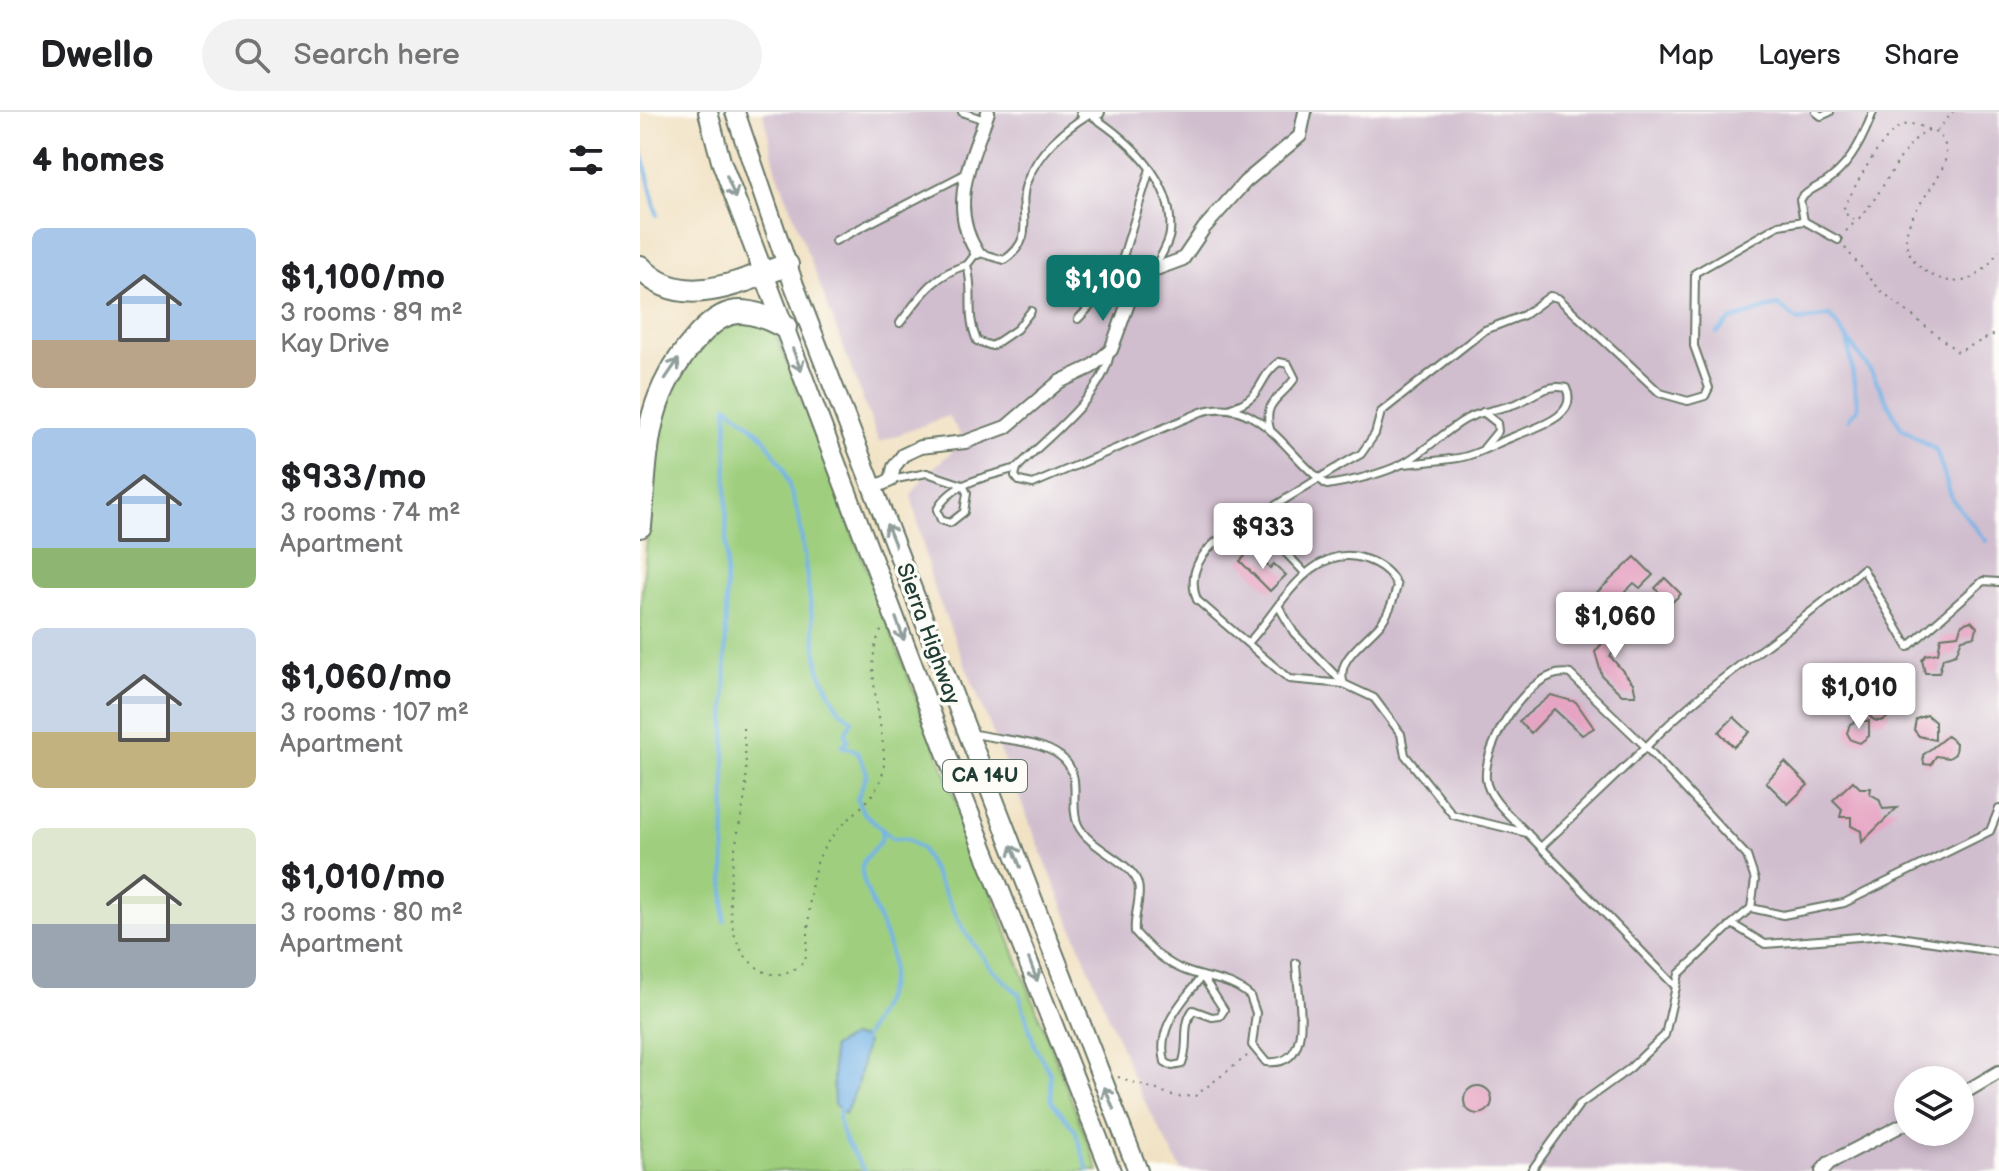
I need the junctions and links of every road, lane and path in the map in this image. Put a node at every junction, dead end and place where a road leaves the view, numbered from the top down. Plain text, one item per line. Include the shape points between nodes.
1 (708, 112) edge
2 (735, 112) edge
3 (962, 112) edge
4 (1305, 112) edge
5 (1816, 112) edge
6 (1830, 112) edge
7 (1873, 112) edge
8 (1953, 112) edge
9 (1090, 113) edge
10 (986, 116) edge
11 (1929, 130) junction
12 (1937, 132) junction
13 (1150, 169) junction
14 (965, 174) junction
15 (1804, 221) junction
16 (1856, 221) junction
17 (1838, 240) junction
18 (835, 241) dead end
19 (1999, 251) edge
20 (977, 252) junction
21 (787, 265) junction
22 (967, 265) junction
23 (640, 267) edge
24 (1153, 270) junction
25 (764, 273) junction
26 (1031, 311) dead end
27 (1078, 319) dead end
28 (900, 323) dead end
29 (785, 327) junction
30 (1999, 332) edge
31 (1111, 350) junction
32 (1231, 408) junction
33 (1483, 412) junction
34 (1270, 430) junction
35 (1481, 451) junction
36 (1402, 464) junction
37 (1017, 468) junction
38 (1317, 478) junction
39 (891, 480) junction
40 (963, 485) junction
41 (873, 488) junction
42 (1260, 515) junction
43 (640, 526) edge
44 (1306, 574) junction
45 (1999, 582) edge
46 (1279, 607) junction
47 (896, 618) junction
48 (1248, 643) junction
49 (1344, 684) junction
50 (743, 728) dead end
51 (969, 732) junction
52 (942, 741) junction
53 (1646, 747) junction
54 (1999, 809) edge
55 (1527, 833) junction
56 (1541, 847) junction
57 (1751, 908) junction
58 (1732, 924) junction
59 (1999, 952) edge
60 (1296, 963) dead end
61 (1202, 976) junction
62 (1676, 987) junction
63 (1253, 1050) junction
64 (1999, 1072) edge
65 (1101, 1078) junction
66 (1974, 1087) edge
67 (1894, 1129) edge
68 (1111, 1171) edge
69 (1138, 1171) edge
70 (1531, 1171) edge
71 (1822, 1171) edge

1 -> 25 main road, Sierra Highway / CA 14U
2 - 21 main road, Sierra Highway / CA 14U
3 - 10 lane
4 - 24 street via 1300,136 1245,182 1183,259
5 - 6 lane
7 - 15 lane via 1841,169 1800,200
8 - 12 path
9 - 13 lane
9 - 20 lane via 1043,153 1026,184 1024,238 1015,252 1004,260
10 - 14 street
11 - 12 path
11 - 16 path via 1915,138 1882,193
11 - 16 path via 1906,123 1891,132 1844,208
12 - 19 path via 1947,158 1906,231 1911,255 1932,276 1958,282 1974,277
13 - 24 lane via 1160,181 1171,235
13 - 27 lane via 1122,260 1107,289
14 - 18 lane
14 - 20 street via 962,216
15 - 17 lane
15 - 38 lane via 1779,225 1695,273 1694,346 1709,388 1705,396 1688,401 1660,393 1550,296 1473,339 1381,412 1375,434 1361,454
16 - 17 path
17 - 30 path via 1880,290 1958,352
20 - 22 lane
21 - 25 highway
21 - 41 main road, Sierra Highway / CA 14U
22 - 26 lane via 968,320 977,341 992,346 1017,329
22 - 28 lane via 931,282
23 - 25 highway via 666,286 686,292
24 - 31 street via 1130,298
25 - 29 main road, Sierra Highway / CA 14U
43 -> 29 highway via 651,422 665,378 677,360 726,313 749,311
29 -> 47 main road, Sierra Highway / CA 14U
31 - 37 lane via 1108,369 1094,390
31 - 39 street via 1059,382 1006,427 903,455
32 - 34 lane
32 - 34 lane via 1259,392 1279,362 1288,364 1295,378 1270,402
32 - 37 lane via 1201,412 1033,484 1019,481
33 - 35 lane via 1497,423 1498,431
33 - 35 lane via 1555,386 1569,394 1556,418
33 - 36 lane via 1439,435
34 - 38 lane
35 - 36 lane
36 - 38 lane via 1359,480 1327,485
37 - 40 lane
38 - 42 lane
39 - 40 lane via 927,473
39 - 41 street
40 - 40 lane via 943,498 937,510 941,520 950,523 964,512
51 -> 41 main road, Sierra Highway / CA 14U
42 - 44 lane via 1266,532
42 - 48 lane via 1230,530 1209,549 1191,585 1197,600
44 - 46 lane
44 - 49 lane via 1323,561 1356,556 1383,567 1397,586 1384,620 1343,665
45 - 53 lane via 1983,581 1908,647 1863,569 1681,710
46 - 48 lane
46 - 49 lane via 1294,633
47 - 50 path via 880,632 875,649 882,780 826,845 813,869 805,961 781,974 765,972 739,950 730,916 733,845 745,794
47 -> 52 main road, Sierra Highway / CA 14U
48 - 49 lane via 1289,679
49 - 55 lane via 1374,698 1387,712 1401,734 1405,755 1453,815
51 - 52 main road
51 - 61 lane via 1061,757 1075,775 1076,822 1087,839 1134,875 1139,885 1135,932 1182,969
65 -> 51 main road, Sierra Highway / CA 14U
52 -> 68 main road, Sierra Highway / CA 14U
53 - 55 lane via 1570,674 1559,671 1540,680 1516,701 1486,768 1486,783 1495,798
53 - 56 lane
53 - 57 lane via 1747,856 1755,880
54 - 57 lane via 1990,831 1844,903 1783,915
55 - 56 lane
56 - 62 lane
57 - 58 lane
58 - 59 lane via 1765,944 1886,935
58 - 62 lane via 1679,974
60 - 63 lane via 1301,1041 1290,1058 1278,1063 1266,1062
61 - 61 lane via 1167,1024 1161,1045 1165,1062 1172,1066 1182,1064 1187,1054 1186,1020 1193,1010 1212,1017 1224,1010
61 - 63 lane via 1221,978 1250,996 1256,1013
62 - 70 lane via 1665,1035 1579,1105
63 - 65 path via 1195,1096 1178,1097 1132,1079
64 - 66 street
69 -> 65 main road, Sierra Highway / CA 14U
67 - 71 street

